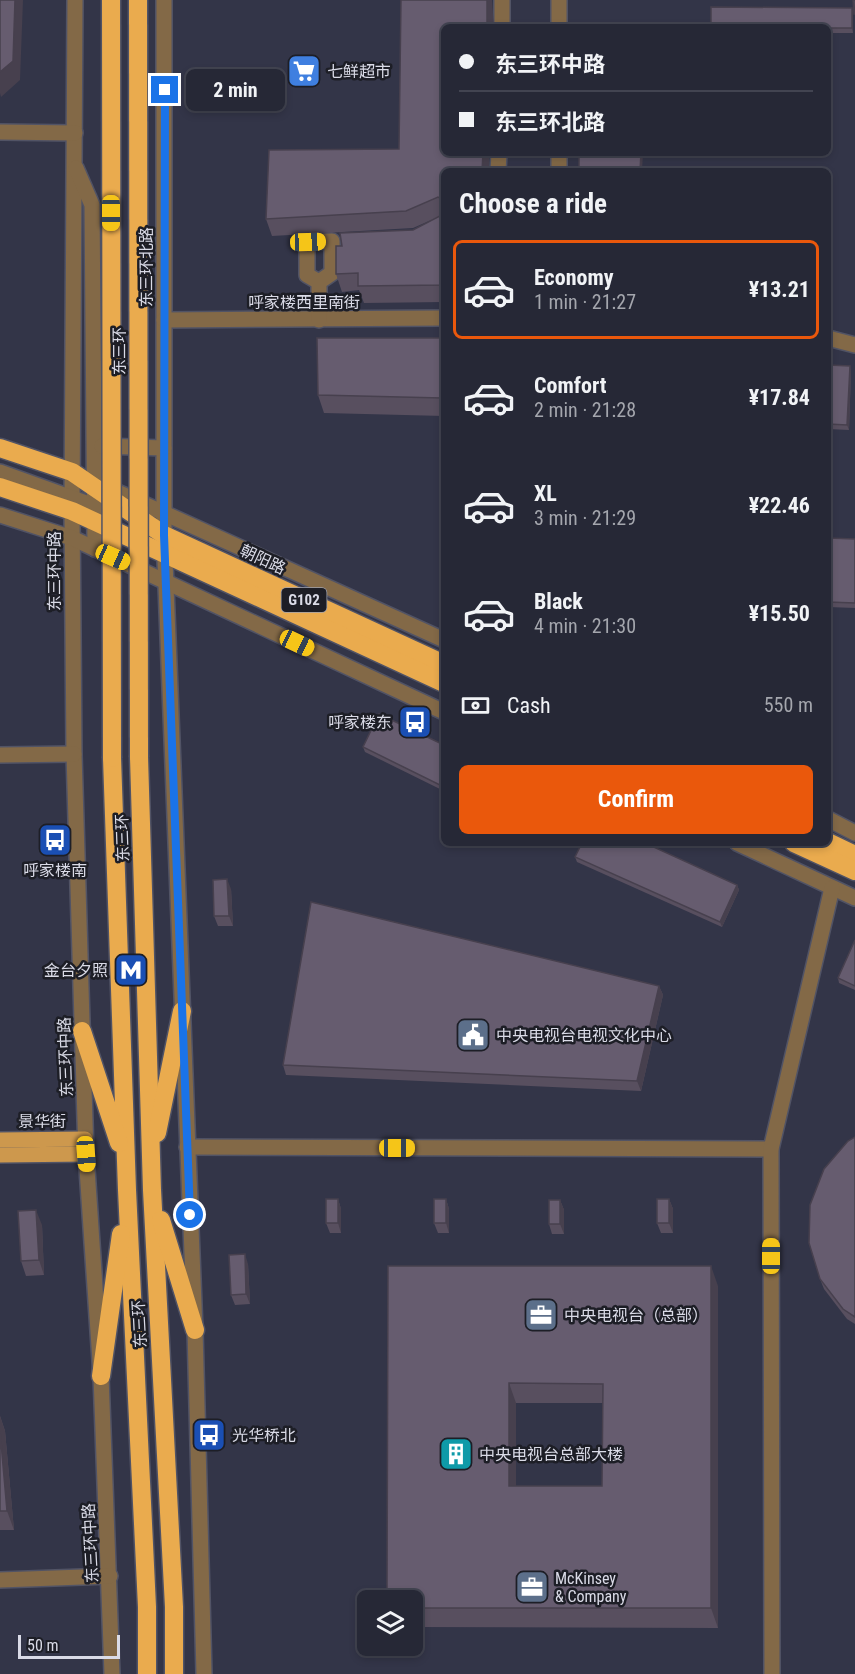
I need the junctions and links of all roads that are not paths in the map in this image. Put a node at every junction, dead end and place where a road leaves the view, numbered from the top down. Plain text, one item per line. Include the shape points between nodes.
1 (75, 0) edge
2 (111, 0) edge
3 (138, 0) edge
4 (164, 0) edge
5 (502, 0) edge
6 (559, 0) edge
7 (502, 24) edge
8 (559, 24) edge
9 (0, 132) edge
10 (75, 133) junction
11 (74, 162) junction
12 (320, 282) junction
13 (441, 318) edge
14 (164, 320) junction
15 (319, 320) junction
16 (831, 339) edge
17 (855, 345) edge
18 (72, 445) junction
19 (94, 446) junction
20 (0, 448) edge
21 (164, 448) junction
22 (0, 472) edge
23 (72, 472) junction
24 (0, 487) edge
25 (95, 499) junction
26 (72, 503) junction
27 (164, 513) junction
28 (0, 515) edge
29 (72, 538) junction
30 (164, 544) junction
31 (95, 549) junction
32 (165, 580) junction
33 (441, 639) edge
34 (441, 663) edge
35 (441, 682) edge
36 (441, 711) edge
37 (74, 754) junction
38 (0, 755) edge
39 (831, 821) edge
40 (855, 833) edge
41 (831, 843) edge
42 (743, 846) edge
43 (801, 846) edge
44 (855, 855) edge
45 (855, 871) edge
46 (832, 888) junction
47 (855, 898) edge
48 (182, 1011) junction
49 (82, 1030) junction
50 (0, 1140) edge
51 (85, 1147) junction
52 (187, 1147) junction
53 (771, 1149) junction
54 (0, 1155) edge
55 (126, 1164) junction
56 (151, 1164) junction
57 (127, 1190) junction
58 (152, 1190) junction
59 (195, 1330) junction
60 (100, 1376) junction
61 (110, 1576) junction
62 (0, 1580) edge
63 (112, 1674) edge
64 (147, 1674) edge
65 (174, 1674) edge
66 (204, 1674) edge
67 (772, 1674) edge

1 - 10 street
2 - 55 highway, 东三环, bridge via 112,758
3 - 56 highway, 东三环, bridge via 139,757
4 - 14 street, 东三环北路
5 - 7 street
6 - 8 street
9 - 10 street
10 - 11 street
11 - 18 street
11 - 19 street via 92,205
12 - 12 street via 332,273 338,241 308,242 308,275
12 - 15 street
13 - 15 street, 呼家楼西里南街
14 - 15 street, 呼家楼西里南街
14 - 21 street, 东三环北路
16 - 17 street
18 - 19 street
18 - 23 street
19 - 21 street
19 - 25 street
20 - 23 highway, G102
21 - 27 street, 东三环北路
22 - 26 street
23 - 25 highway, G102
23 - 26 street, 东三环中路
24 - 26 highway, G102
25 - 26 highway, G102
25 - 27 street, 朝阳路
25 - 30 highway, G102
25 - 30 highway, G102
25 - 31 street
26 - 29 street, 东三环中路
27 - 30 street, 东三环北路
27 - 33 street, 朝阳路
28 - 29 street
29 - 31 street
29 - 37 street, 东三环中路
30 - 32 street, 东三环北路
30 - 34 highway, 朝阳路 / G102
30 - 35 highway, G102
31 - 32 street
32 - 36 street
32 - 48 street
37 - 38 street
37 - 49 street, 东三环中路
39 - 40 street
41 - 44 highway
42 - 46 street
43 - 45 highway
46 - 47 street
46 - 53 street
48 - 52 street
48 - 56 highway
49 - 51 street, 东三环中路
49 - 55 highway
50 - 51 main road, 景华街
51 - 54 main road, 景华街
51 - 60 street, 东三环中路
52 - 53 street
52 - 59 street
53 - 67 street
55 - 57 highway, 东三环
56 - 58 highway, 东三环
57 - 60 highway
57 - 64 highway, 东三环
58 - 59 highway
58 - 65 highway, 东三环 via 174,1607
59 - 66 street
60 - 61 street, 东三环中路
61 - 62 street
61 - 63 street, 东三环中路

